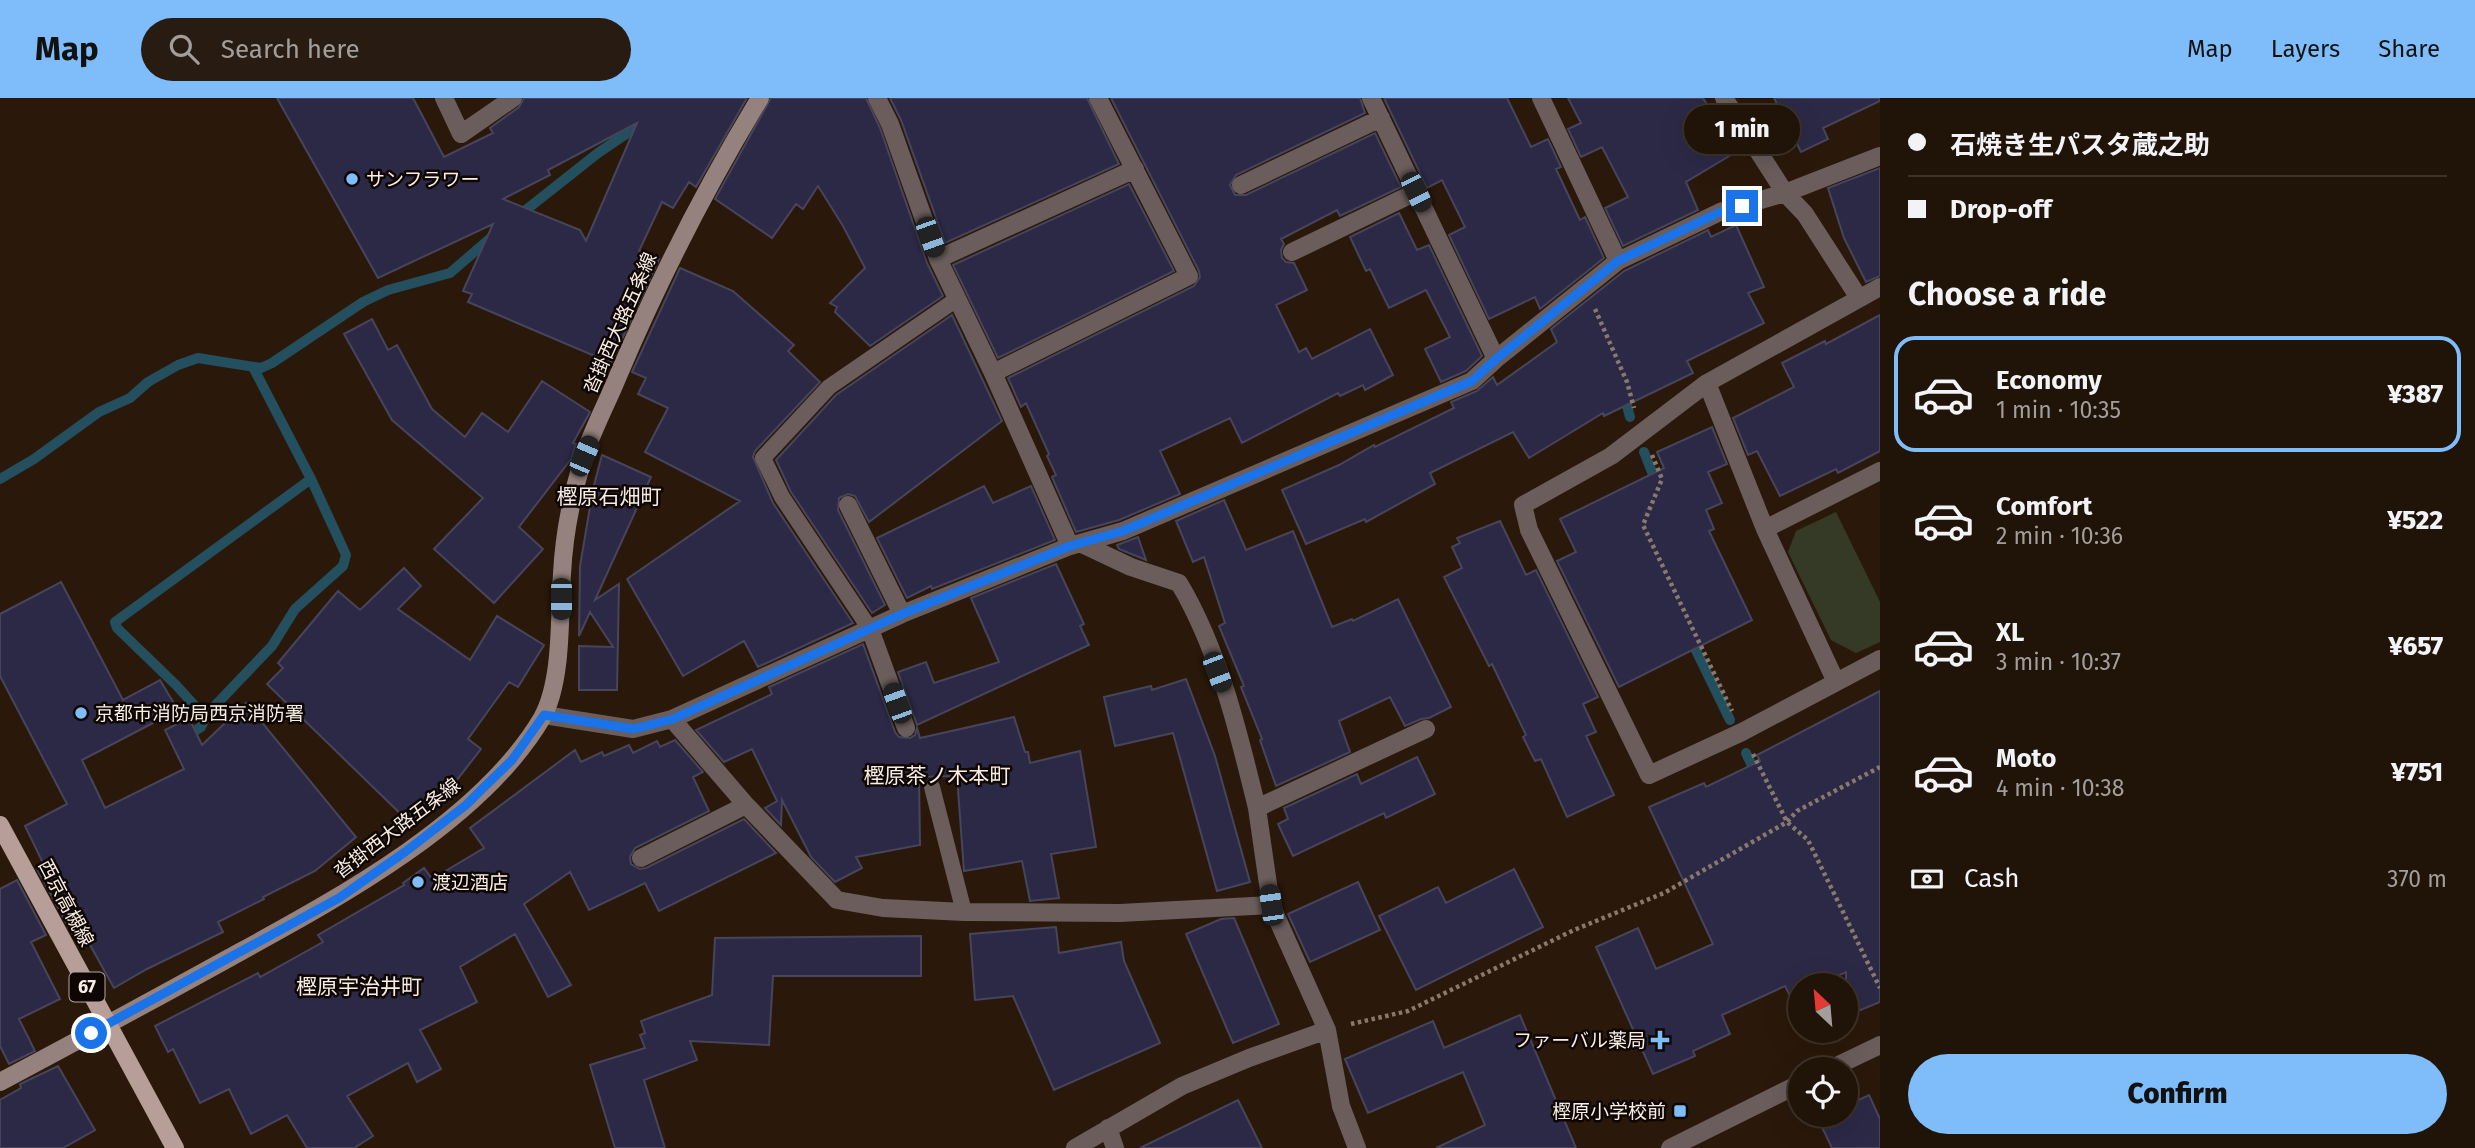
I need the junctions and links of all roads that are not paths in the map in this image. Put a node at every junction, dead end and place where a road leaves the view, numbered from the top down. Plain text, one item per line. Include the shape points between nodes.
1 (444, 98) edge
2 (513, 98) edge
3 (760, 98) edge
4 (877, 98) edge
5 (1098, 98) edge
6 (1371, 98) edge
7 (1541, 98) edge
8 (1724, 98) edge
9 (1381, 118) junction
10 (1880, 156) edge
11 (1135, 169) junction
12 (1241, 185) dead end
13 (1416, 192) junction
14 (1785, 193) junction
15 (1292, 252) dead end
16 (938, 259) junction
17 (1618, 261) junction
18 (1880, 287) edge
19 (1859, 298) junction
20 (957, 299) junction
21 (1496, 359) junction
22 (993, 373) junction
23 (1707, 383) junction
24 (1880, 471) edge
25 (848, 505) dead end
26 (1765, 528) junction
27 (1075, 545) junction
28 (902, 614) junction
29 (870, 629) junction
30 (1880, 659) edge
31 (1836, 682) junction
32 (544, 715) junction
33 (673, 719) junction
34 (906, 728) dead end
35 (1426, 729) dead end
36 (932, 787) dead end
37 (746, 805) junction
38 (1257, 808) junction
39 (0, 825) edge
40 (641, 858) dead end
41 (1271, 905) junction
42 (964, 912) junction
43 (108, 1024) junction
44 (1326, 1030) junction
45 (1880, 1045) edge
46 (1855, 1057) edge
47 (0, 1082) edge
48 (1788, 1089) edge
49 (1108, 1128) junction
50 (175, 1148) edge
51 (1075, 1148) edge
52 (1115, 1148) edge
53 (1357, 1148) edge
54 (1670, 1148) edge

1 - 2 street via 461,134
3 - 32 main road, 沓掛西大路五条線 via 652,296 584,456 567,524 561,625
4 - 16 street
5 - 11 street
6 - 9 street
7 - 17 street
8 - 14 street
9 - 12 street
9 - 13 street
10 - 14 street
11 - 16 street
11 - 22 street via 1189,276
13 - 15 street
13 - 21 street
14 - 17 street via 1720,212
14 - 19 street via 1805,214
16 - 20 street
17 - 21 street
18 - 19 street
19 - 23 street
20 - 22 street
20 - 29 lane via 829,387 763,458 782,497
21 - 27 street via 1472,381 1123,531
22 - 27 street
23 - 26 street
23 - 31 street via 1611,456 1523,505 1529,530 1649,775
24 - 26 street
25 - 28 street
26 - 31 street
27 - 28 street
27 - 38 street via 1179,583 1234,716
28 - 29 street
29 - 33 street
29 - 34 street
30 - 31 street
32 - 33 street via 634,729
32 - 43 main road, 沓掛西大路五条線 via 512,760 405,852 339,898
33 - 37 street
35 - 38 street
36 - 42 lane
37 - 40 street
37 - 42 street via 837,900 883,908
38 - 41 street
39 - 43 main road, 西京高槻線 / 67
41 - 42 street via 1120,913
41 - 44 street
43 - 47 main road, 沓掛西大路五条線
43 - 50 main road, 西京高槻線 / 67
44 - 49 street via 1182,1086
44 - 53 street via 1341,1106
45 - 46 street
48 - 54 street
49 - 51 street
49 - 52 street

